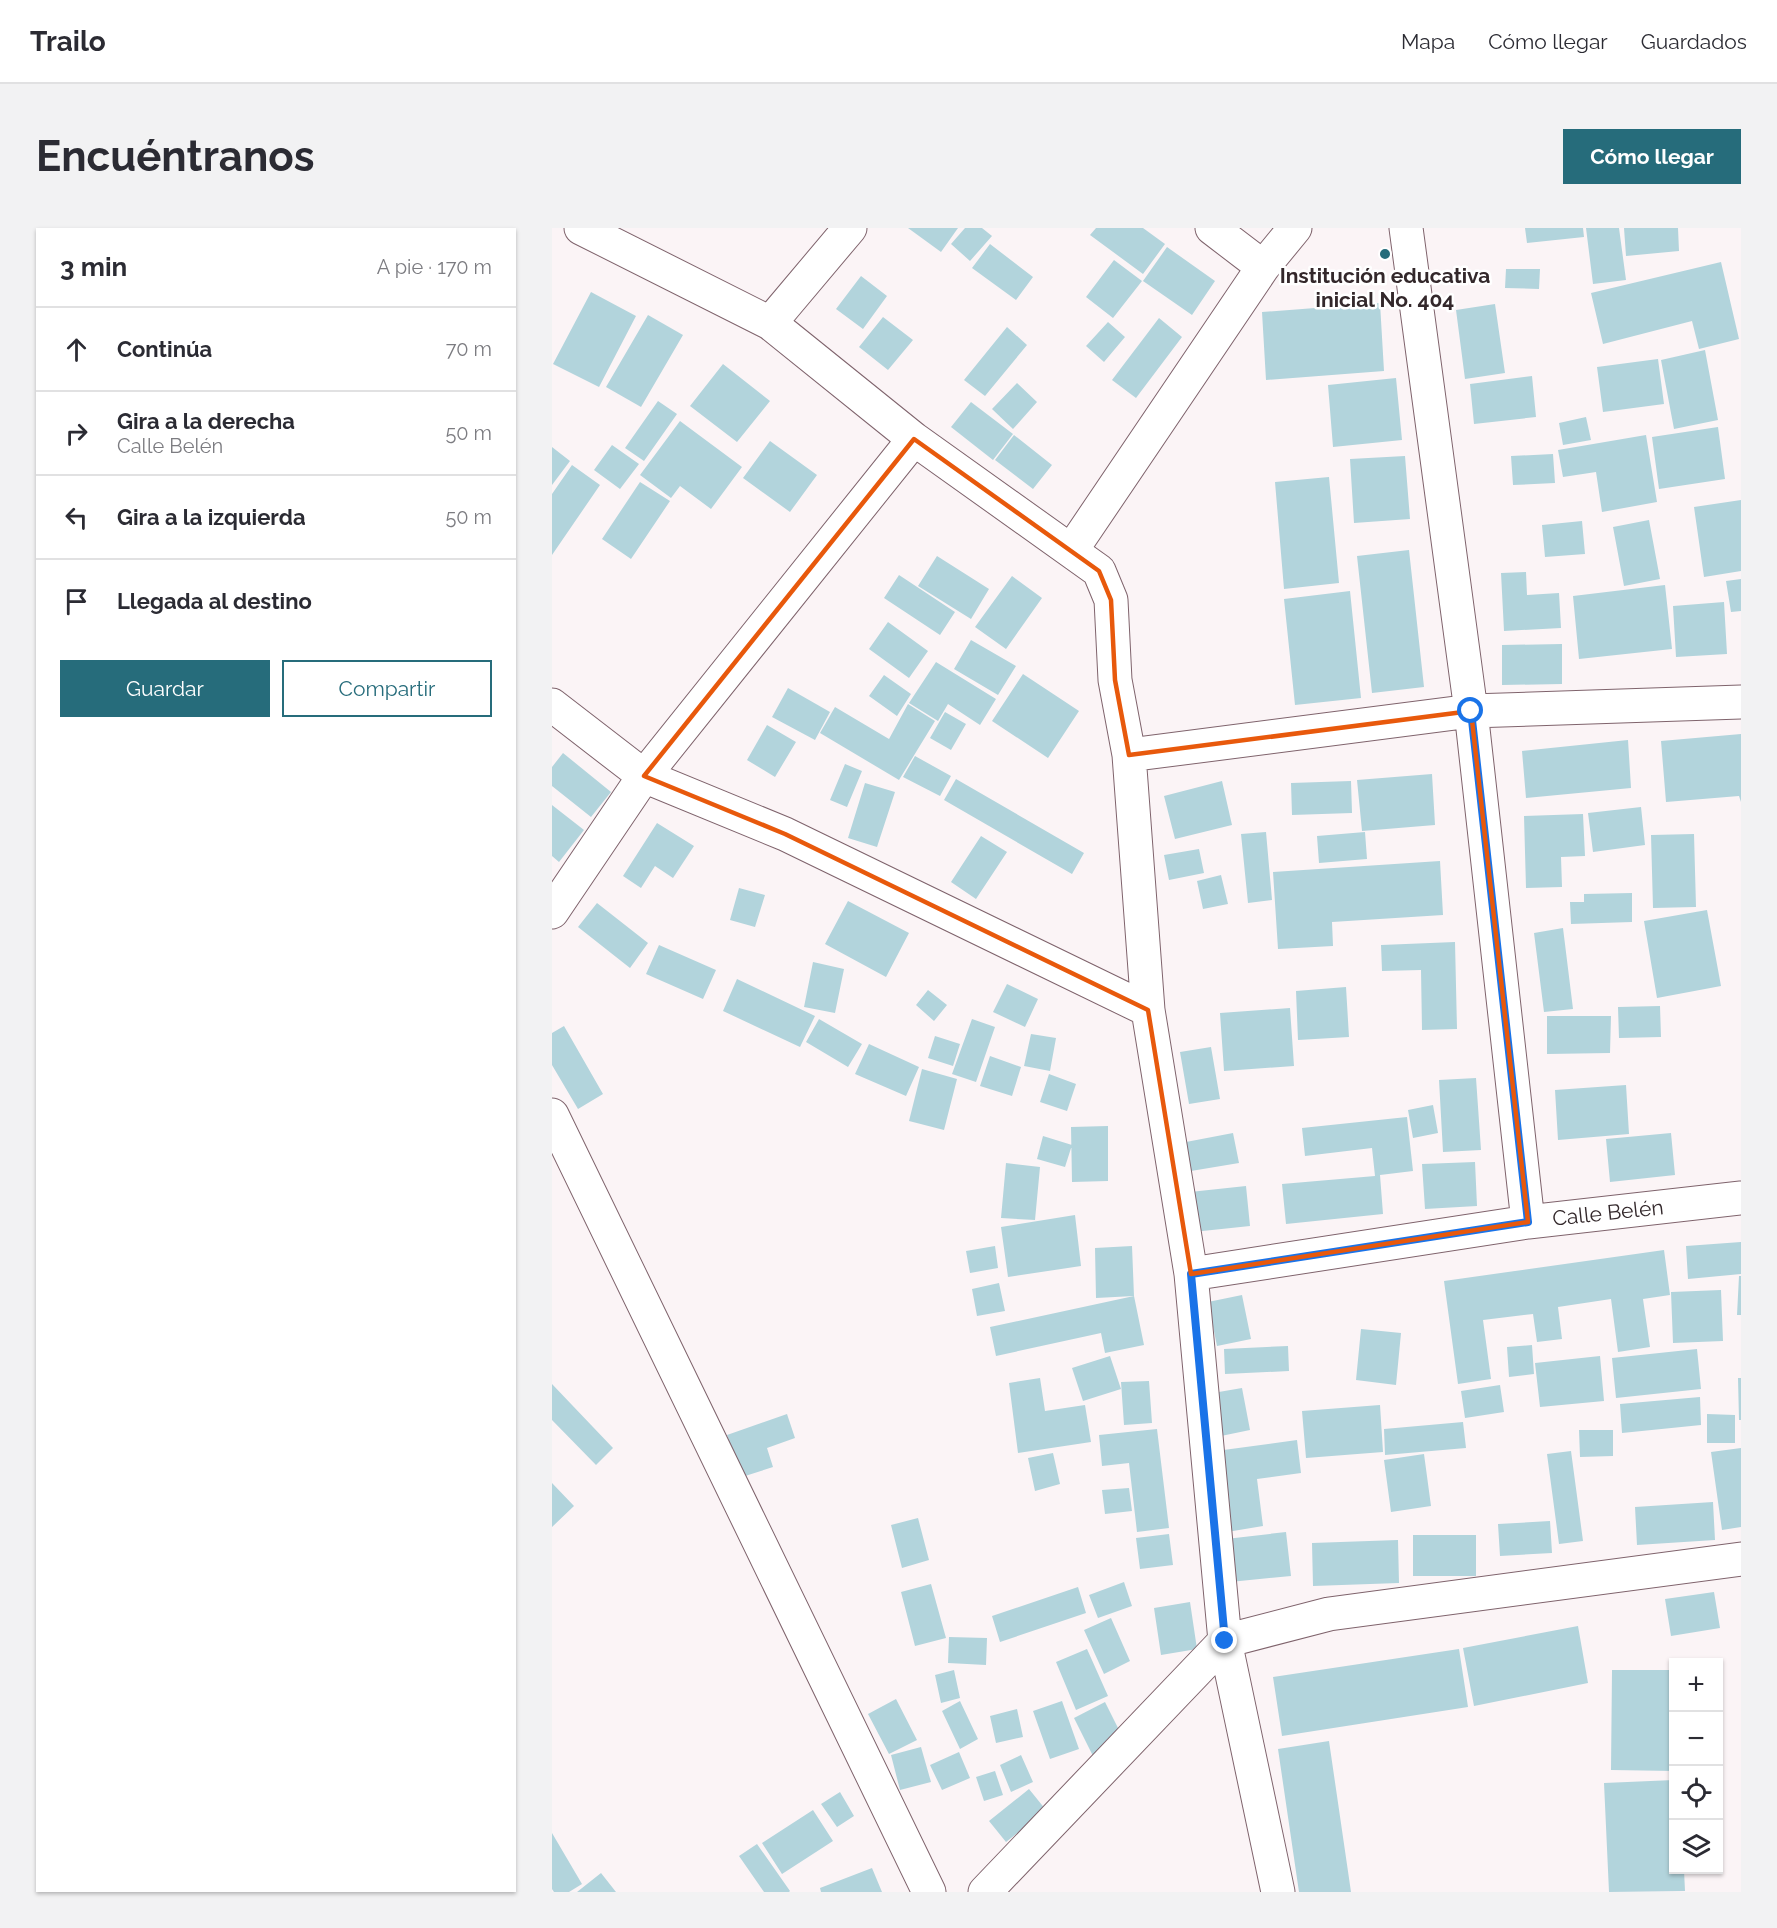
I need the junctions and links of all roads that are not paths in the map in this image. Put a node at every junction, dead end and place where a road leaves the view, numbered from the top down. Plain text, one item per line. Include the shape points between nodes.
1 (581, 228) edge
2 (850, 228) edge
3 (1212, 228) edge
4 (1295, 228) edge
5 (1406, 228) edge
6 (1263, 267) junction
7 (770, 323) junction
8 (914, 439) junction
9 (1071, 551) junction
10 (1741, 702) edge
11 (552, 705) edge
12 (1471, 711) junction
13 (1129, 755) junction
14 (644, 776) junction
15 (552, 912) edge
16 (1148, 1010) junction
17 (552, 1115) edge
18 (1741, 1198) edge
19 (1528, 1222) junction
20 (1191, 1274) junction
21 (1741, 1558) edge
22 (1225, 1641) junction
23 (929, 1892) edge
24 (985, 1892) edge
25 (1278, 1892) edge

1 - 7 street
2 - 7 street
3 - 6 street
4 - 6 street
5 - 12 street
6 - 9 street
7 - 8 street
8 - 9 street
8 - 14 street
9 - 13 street via 1099,571 1111,600 1115,680
10 - 12 street
11 - 14 street
12 - 13 street
12 - 19 street
13 - 16 street
14 - 15 street
14 - 16 street via 785,834
16 - 20 street
17 - 23 street
18 - 19 street, Calle Belén
19 - 20 street, Calle Belén
20 - 22 street
21 - 22 street via 1329,1614
22 - 24 street
22 - 25 street

